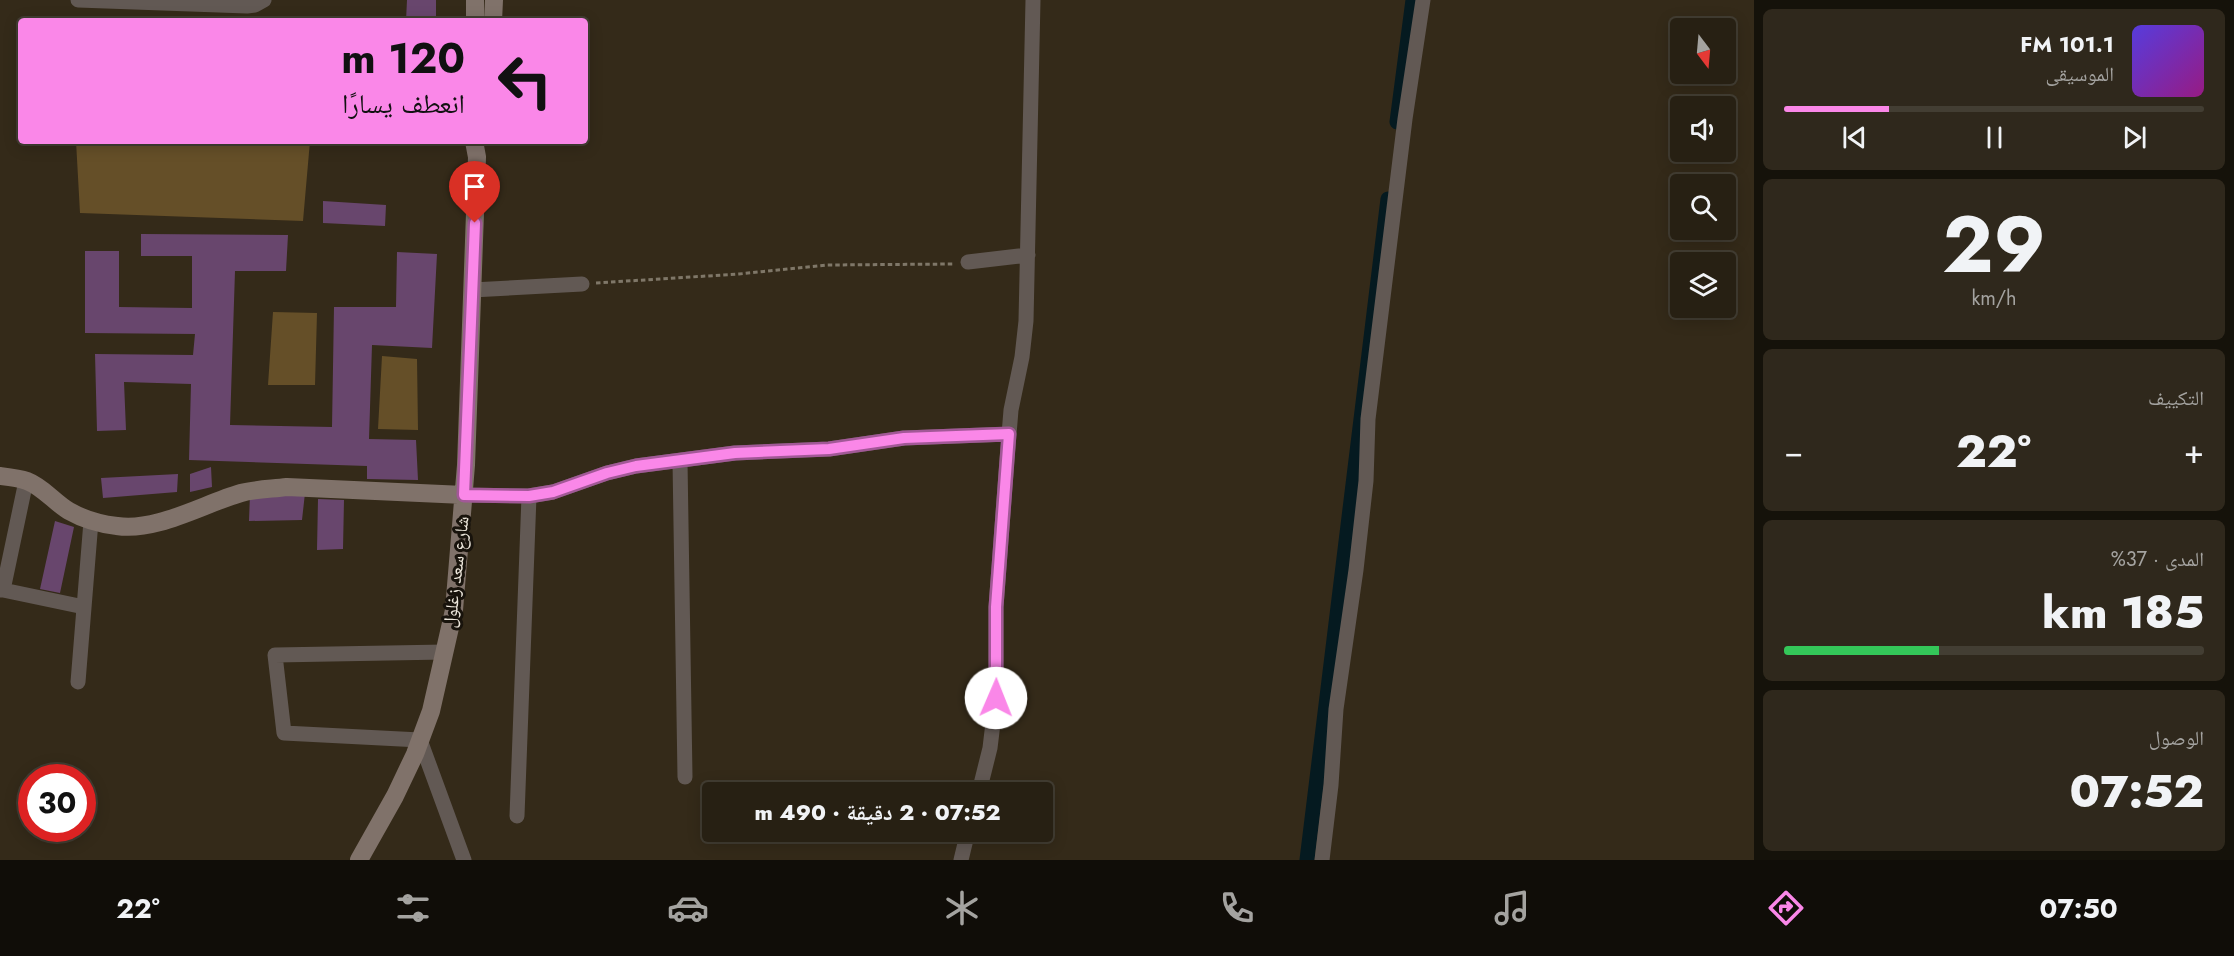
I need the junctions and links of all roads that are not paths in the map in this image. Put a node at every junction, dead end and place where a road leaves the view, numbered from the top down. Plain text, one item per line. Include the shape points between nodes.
1 (78, 0) edge
2 (264, 0) edge
3 (476, 0) edge
4 (494, 0) edge
5 (1033, 0) edge
6 (1423, 0) edge
7 (475, 18) edge
8 (493, 18) edge
9 (478, 146) edge
10 (1028, 255) junction
11 (969, 262) road end
12 (582, 284) road end
13 (472, 290) junction
14 (1009, 434) junction
15 (680, 461) junction
16 (0, 476) edge
17 (27, 481) junction
18 (464, 495) junction
19 (529, 496) junction
20 (91, 521) junction
21 (2, 590) edge
22 (84, 607) junction
23 (445, 652) junction
24 (78, 682) dead end
25 (420, 740) junction
26 (685, 777) dead end
27 (982, 782) edge
28 (517, 816) dead end
29 (965, 842) edge
30 (358, 860) edge
31 (464, 860) edge
32 (961, 860) edge
33 (1322, 860) edge

1 - 2 street via 247,6
3 - 7 main road
4 - 8 main road
5 - 10 street
6 - 33 street via 1368,419 1366,481 1336,709
9 - 13 main road, شارع سعد زغلول
10 - 11 street
10 - 14 street via 1024,343
12 - 13 street
13 - 18 main road, شارع سعد زغلول
14 - 15 street via 904,438 829,449 735,453
14 - 27 street via 996,607 996,698
15 - 19 street via 617,471
15 - 26 street
16 - 17 main road
17 - 20 main road
17 - 21 street
18 - 19 street
18 - 20 main road via 287,488 242,493 139,526 119,527
18 - 23 main road, شارع سعد زغلول via 454,610
19 - 28 street
20 - 22 street
21 - 22 street
22 - 24 street
23 - 25 main road, شارع سعد زغلول
23 - 25 street via 274,656 284,733
25 - 30 main road, شارع سعد زغلول via 395,796
25 - 31 street
29 - 32 street

